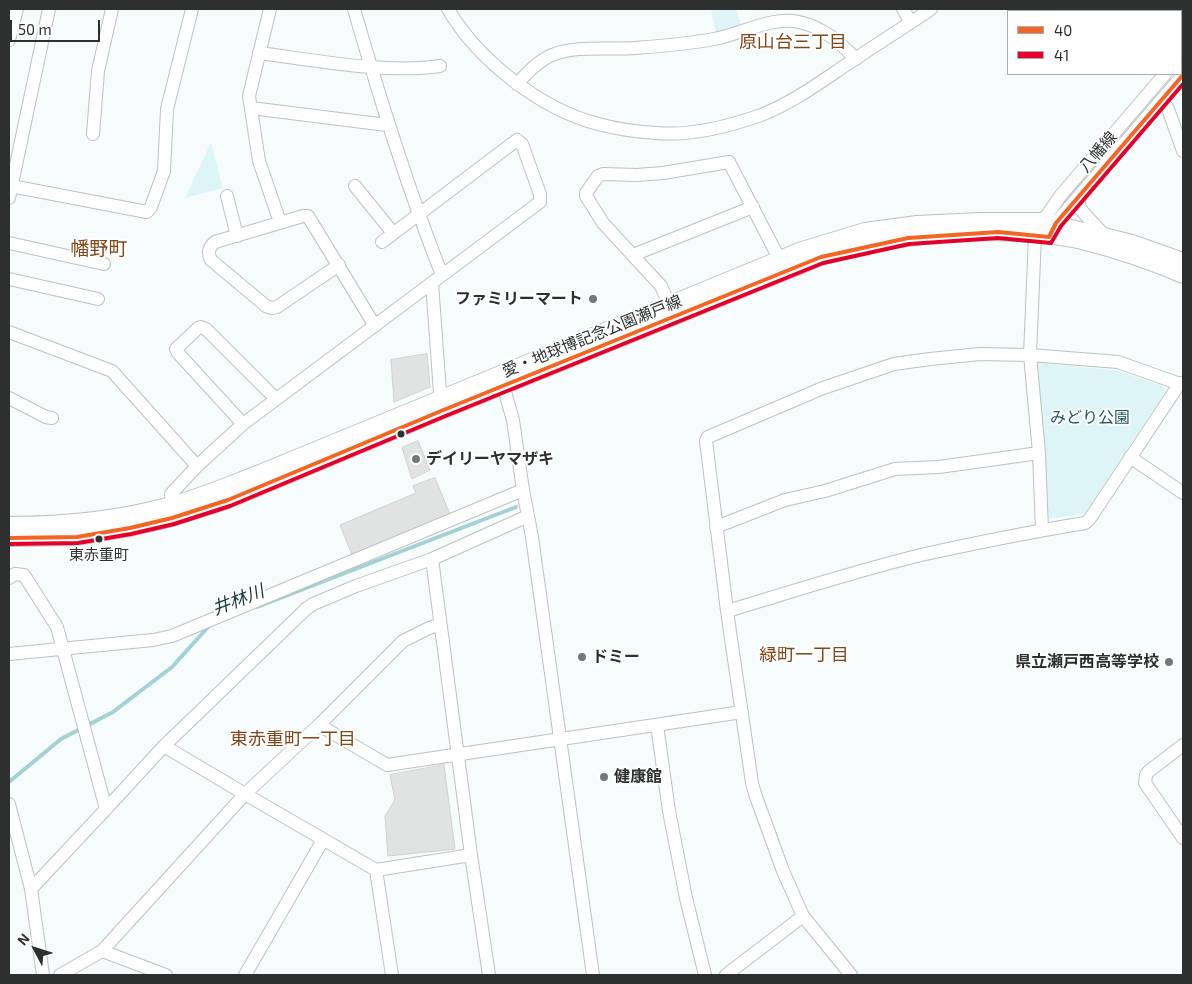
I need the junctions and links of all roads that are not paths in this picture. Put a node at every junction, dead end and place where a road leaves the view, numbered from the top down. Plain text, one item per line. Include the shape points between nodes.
1 (17, 9) edge
2 (49, 9) edge
3 (112, 9) edge
4 (192, 9) edge
5 (270, 9) edge
6 (354, 9) edge
7 (903, 9) edge
8 (931, 9) edge
9 (454, 11) edge
10 (911, 22) junction
11 (9, 36) edge
12 (260, 53) junction
13 (856, 59) junction
14 (370, 66) junction
15 (440, 66) dead end
16 (1164, 75) edge
17 (1183, 75) edge
18 (517, 84) junction
19 (1162, 99) junction
20 (251, 108) junction
21 (387, 125) junction
22 (93, 134) dead end
23 (1183, 151) edge
24 (356, 186) dead end
25 (10, 192) edge
26 (226, 196) dead end
27 (1078, 197) junction
28 (753, 207) junction
29 (418, 214) junction
30 (280, 222) junction
31 (1044, 231) junction
32 (393, 233) junction
33 (237, 236) junction
34 (1104, 236) junction
35 (382, 242) dead end
36 (9, 244) edge
37 (632, 255) junction
38 (1183, 261) edge
39 (104, 264) dead end
40 (339, 265) junction
41 (783, 265) junction
42 (1183, 275) edge
43 (9, 279) edge
44 (437, 279) junction
45 (98, 299) dead end
46 (669, 304) junction
47 (375, 326) junction
48 (9, 332) edge
49 (1030, 355) junction
50 (502, 380) junction
51 (1181, 384) edge
52 (9, 398) edge
53 (276, 399) junction
54 (441, 405) junction
55 (52, 418) dead end
56 (243, 424) junction
57 (1039, 453) junction
58 (1130, 458) junction
59 (197, 466) junction
60 (523, 490) junction
61 (1183, 493) edge
62 (172, 512) junction
63 (528, 516) junction
64 (9, 525) edge
65 (716, 527) junction
66 (1042, 530) junction
67 (9, 538) edge
68 (432, 559) junction
69 (9, 578) edge
70 (727, 611) junction
71 (440, 624) junction
72 (63, 650) junction
73 (9, 654) edge
74 (742, 712) junction
75 (320, 725) junction
76 (657, 725) junction
77 (560, 740) junction
78 (1183, 745) edge
79 (164, 746) junction
80 (456, 754) junction
81 (245, 794) junction
82 (9, 804) edge
83 (106, 809) junction
84 (1183, 838) edge
85 (323, 840) junction
86 (471, 855) junction
87 (376, 870) junction
88 (31, 889) junction
89 (803, 916) junction
90 (102, 951) junction
91 (44, 975) edge
92 (60, 975) edge
93 (166, 975) edge
94 (245, 975) edge
95 (392, 975) edge
96 (489, 975) edge
97 (593, 975) edge
98 (706, 975) edge
99 (726, 975) edge
100 (851, 975) edge

1 - 11 street
2 - 25 street
3 - 22 street via 98,72
4 - 25 street via 167,109 164,171 147,212
5 - 12 street
6 - 14 street
7 - 10 street
8 - 10 street
9 - 18 street via 471,42
10 - 13 street
12 - 14 street
12 - 20 street via 249,96
13 - 18 street via 833,37 816,27 798,22 778,22 715,39 634,48 577,49 552,55
13 - 18 street via 786,104 762,114 710,129 659,134 597,124 559,109
14 - 15 street
14 - 21 street
16 - 31 street, 八幡線 via 1061,195
17 - 19 street, 八幡線
19 - 23 street
19 - 27 street, 八幡線
20 - 21 street
20 - 30 street via 258,161
21 - 29 street
24 - 32 street
26 - 33 street
27 - 31 street, 八幡線
27 - 34 street via 1080,209
28 - 37 street
28 - 37 street via 729,162 663,173 598,176 586,196 603,223
28 - 41 street
29 - 32 street
29 - 44 street
29 - 44 street via 517,140 522,144 540,202
30 - 33 street
30 - 40 street via 308,216
31 - 34 main road, 愛・地球博記念公園瀬戸線
31 - 41 main road, 愛・地球博記念公園瀬戸線 via 980,221 865,231 831,240
31 - 42 main road, 愛・地球博記念公園瀬戸線
31 - 49 street
32 - 35 street
33 - 40 street via 215,242 208,254 211,260 272,308
34 - 38 main road, 愛・地球博記念公園瀬戸線
36 - 39 street
37 - 46 street via 662,286
40 - 47 street
41 - 46 main road, 愛・地球博記念公園瀬戸線
41 - 50 main road, 愛・地球博記念公園瀬戸線
43 - 45 street
44 - 47 street
44 - 54 street
46 - 50 main road, 愛・地球博記念公園瀬戸線
47 - 53 street
48 - 59 street via 112,371
49 - 51 street via 1118,362
49 - 57 street
49 - 65 street via 980,354 894,364 822,388 708,437 706,446
50 - 54 main road, 愛・地球博記念公園瀬戸線
50 - 60 street via 513,420
51 - 58 street
52 - 55 street via 46,418
53 - 56 street
53 - 56 street via 206,329 198,328 176,349 178,354
54 - 62 main road, 愛・地球博記念公園瀬戸線 via 260,473
56 - 59 street
57 - 65 street via 939,467 895,469 785,500
57 - 66 street
58 - 61 street
58 - 66 street via 1085,523
59 - 62 street via 171,494
60 - 63 street
60 - 72 street via 172,636
62 - 64 main road, 愛・地球博記念公園瀬戸線 via 79,522
62 - 67 main road, 愛・地球博記念公園瀬戸線 via 130,528 77,537
63 - 68 street
63 - 77 street
65 - 70 street
66 - 70 street via 920,556
68 - 71 street
68 - 79 street via 314,604
69 - 72 street via 16,574 24,575 57,627
70 - 74 street
71 - 75 street via 403,641
71 - 80 street
72 - 73 street
72 - 83 street
74 - 76 street
74 - 89 street via 755,794
75 - 80 street via 388,765
75 - 81 street
76 - 77 street
76 - 98 street via 686,898
77 - 80 street
77 - 97 street
78 - 84 street via 1146,775 1145,783
79 - 81 street
79 - 83 street
80 - 86 street
81 - 85 street
81 - 90 street
82 - 88 street
83 - 88 street
85 - 87 street
85 - 94 street
86 - 87 street
86 - 96 street
87 - 95 street
88 - 91 street
89 - 99 street
89 - 100 street
90 - 92 street
90 - 93 street

